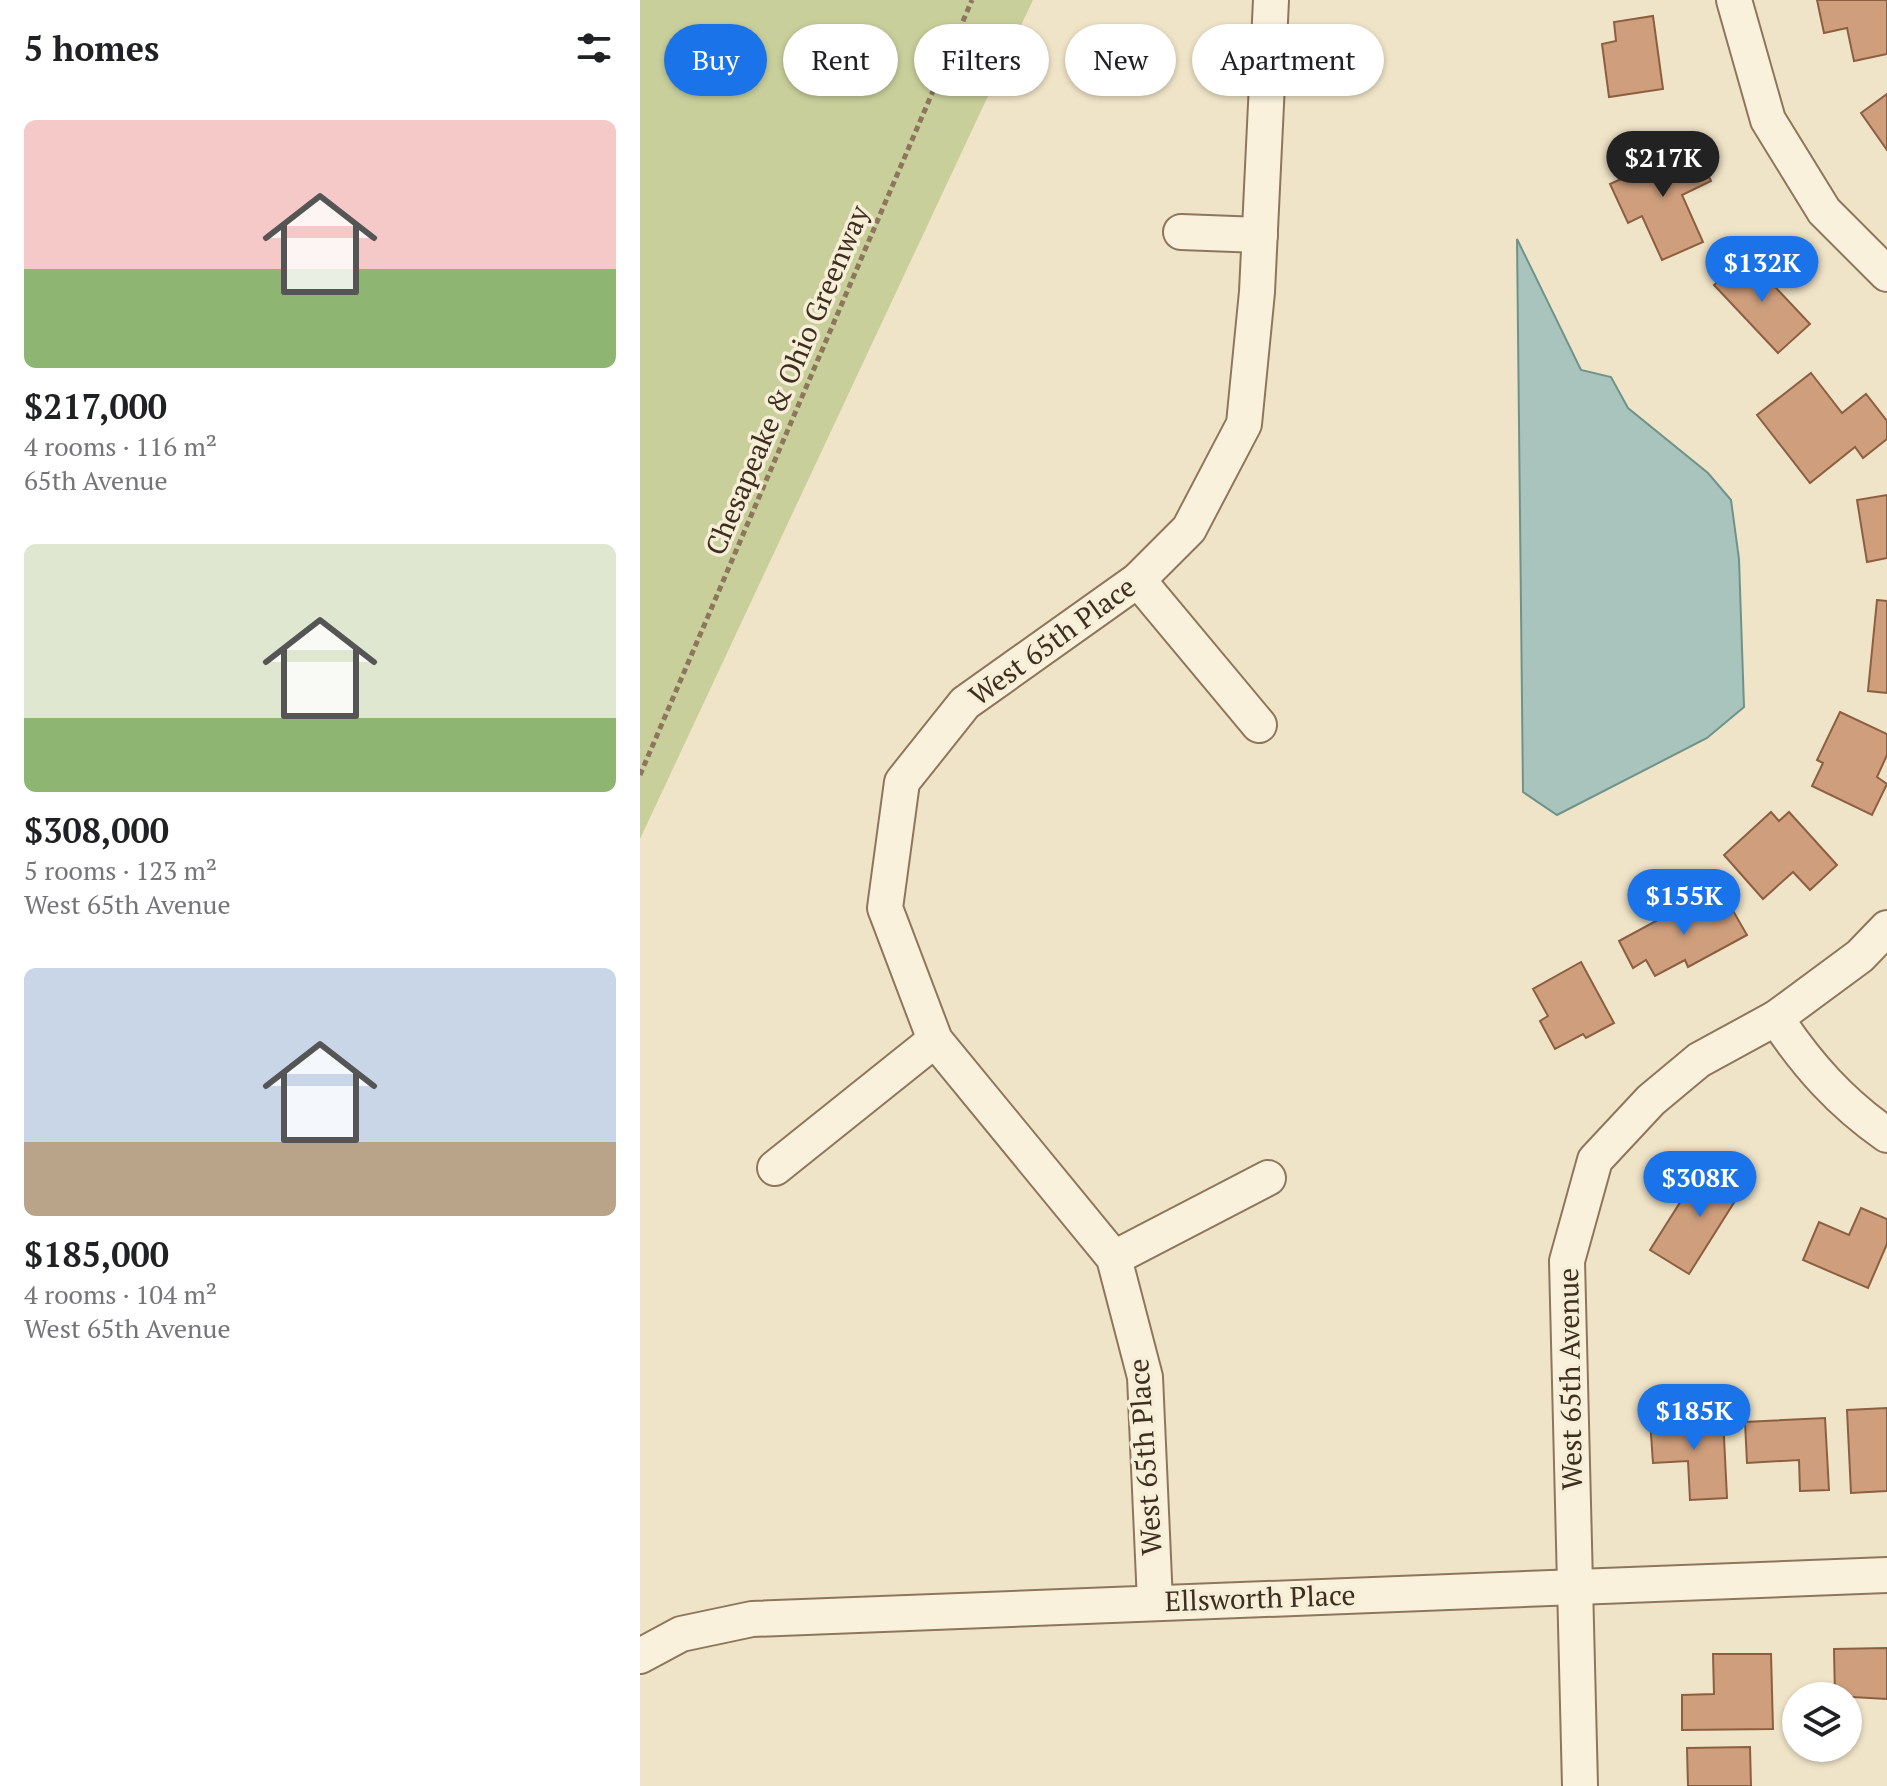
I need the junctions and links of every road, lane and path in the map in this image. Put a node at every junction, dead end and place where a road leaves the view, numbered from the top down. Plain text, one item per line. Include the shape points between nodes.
1 (972, 0) edge
2 (1271, 0) edge
3 (1734, 0) edge
4 (1181, 232) dead end
5 (1260, 235) junction
6 (1887, 274) edge
7 (1138, 580) junction
8 (1259, 725) dead end
9 (640, 775) edge
10 (1887, 928) edge
11 (1776, 1018) junction
12 (935, 1040) junction
13 (1887, 1135) edge
14 (775, 1168) dead end
15 (1268, 1178) dead end
16 (1114, 1258) junction
17 (1887, 1575) edge
18 (1574, 1586) junction
19 (1155, 1602) junction
20 (640, 1656) edge
21 (1580, 1786) edge

1 - 9 path, Chesapeake & Ohio Greenway
2 - 5 street, West 65th Place
3 - 6 street via 1768,120 1824,211
4 - 5 street
5 - 7 street, West 65th Place via 1244,424 1189,529
7 - 8 street
7 - 12 street, West 65th Place via 965,703 902,782 885,908
10 - 11 street, West 65th Avenue via 1860,956
11 - 13 street via 1844,1103
11 - 18 street, West 65th Avenue via 1699,1060 1651,1100 1595,1160 1567,1261
12 - 14 street
12 - 16 street, West 65th Place
15 - 16 street
16 - 19 street, West 65th Place via 1145,1377
17 - 18 street, Ellsworth Place
18 - 19 street, Ellsworth Place
18 - 21 street, West 65th Avenue
19 - 20 street, Ellsworth Place via 752,1619 681,1634

